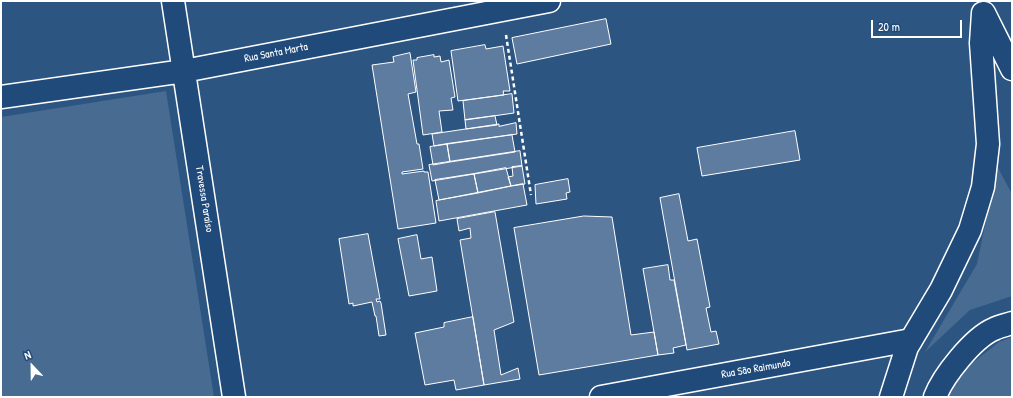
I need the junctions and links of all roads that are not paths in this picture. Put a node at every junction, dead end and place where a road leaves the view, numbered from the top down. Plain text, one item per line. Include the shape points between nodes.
1 (173, 1) edge
2 (549, 1) edge
3 (981, 7) edge
4 (1012, 69) edge
5 (184, 71) junction
6 (1, 97) edge
7 (1012, 323) edge
8 (909, 344) junction
9 (234, 397) edge
10 (601, 397) edge
11 (891, 397) edge
12 (935, 397) edge

1 - 5 main road, Travessa Paraíso
2 - 5 main road, Rua Santa Marta
3 - 4 main road
3 - 8 main road via 988,144 983,187 970,230 941,290
5 - 6 main road, Rua Santa Marta
5 - 9 main road, Travessa Paraíso
7 - 12 main road via 993,329 974,344 954,366
8 - 10 main road, Rua São Raimundo
8 - 11 main road

